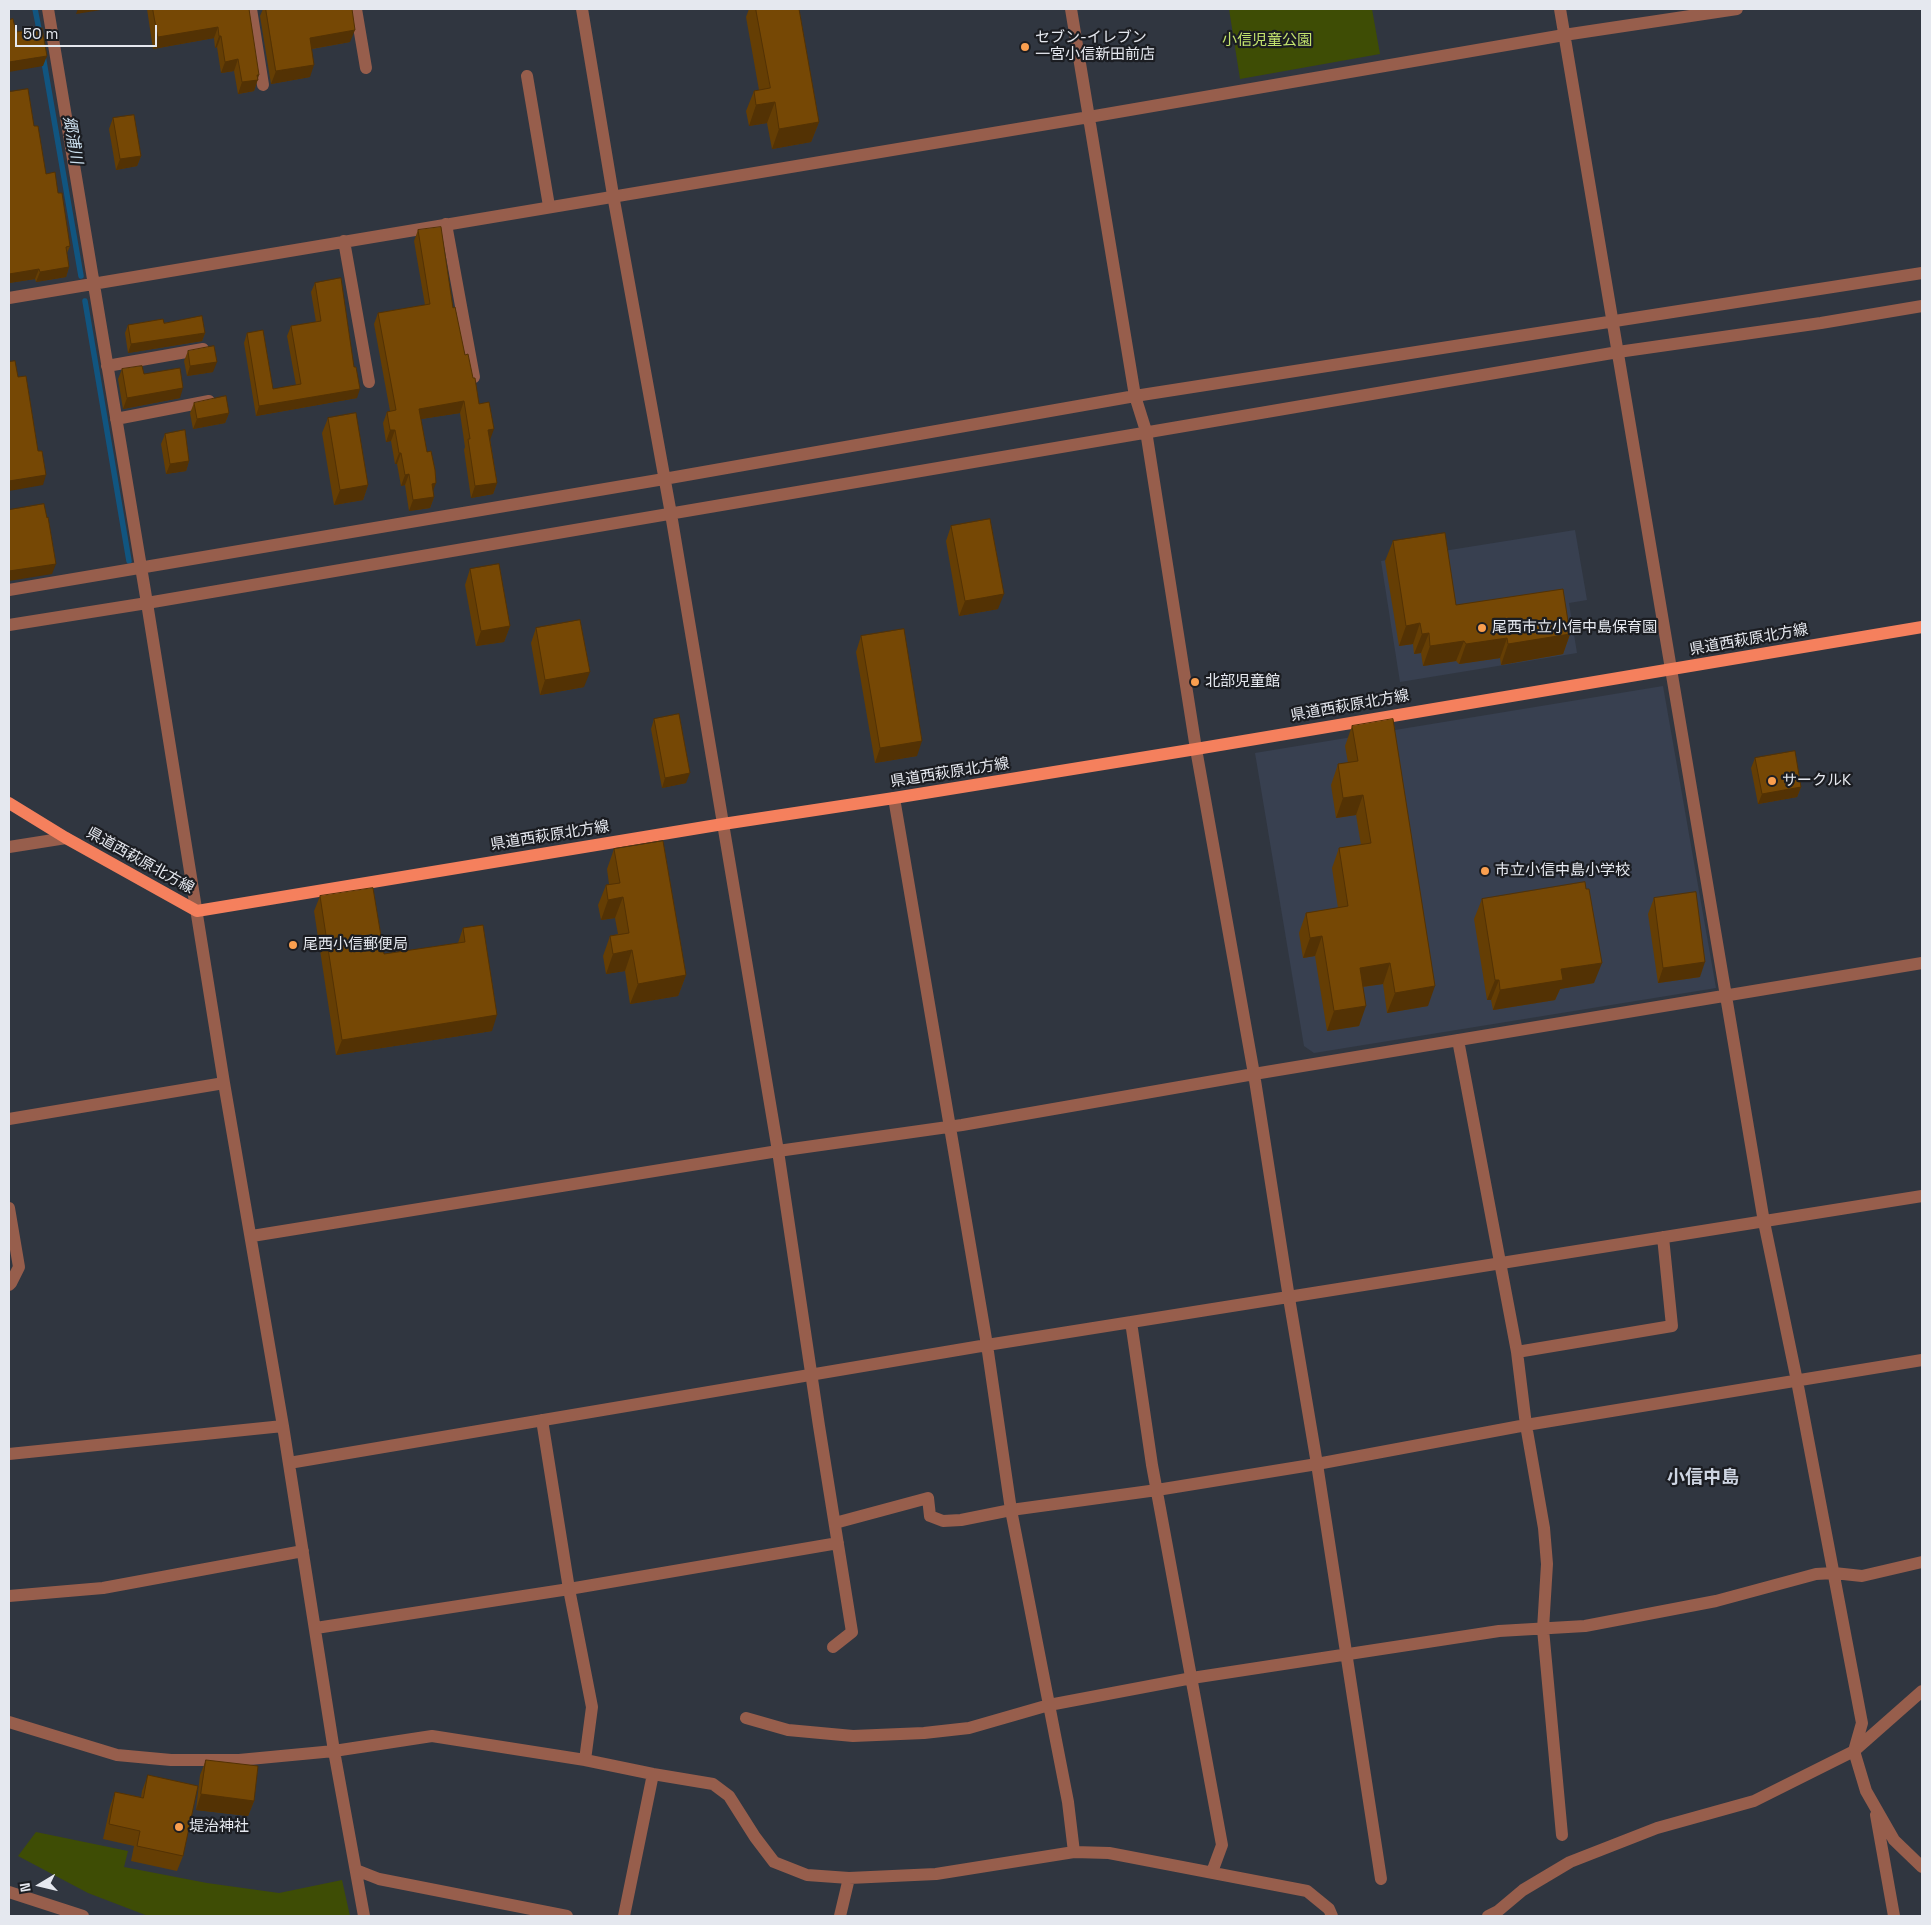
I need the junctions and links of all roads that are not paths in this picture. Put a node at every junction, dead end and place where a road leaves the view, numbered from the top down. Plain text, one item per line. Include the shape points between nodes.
1 (48, 9) edge
2 (251, 9) edge
3 (356, 9) edge
4 (582, 9) edge
5 (1071, 9) edge
6 (1560, 9) edge
7 (1737, 9) edge
8 (1564, 35) junction
9 (366, 68) dead end
10 (527, 76) dead end
11 (263, 84) dead end
12 (1089, 117) junction
13 (613, 196) junction
14 (549, 206) junction
15 (446, 224) junction
16 (344, 241) junction
17 (1922, 274) edge
18 (93, 284) junction
19 (9, 298) edge
20 (1922, 306) edge
21 (1612, 321) junction
22 (211, 348) edge
23 (1618, 352) junction
24 (107, 366) junction
25 (474, 377) edge
26 (369, 382) dead end
27 (1136, 396) junction
28 (220, 399) edge
29 (116, 419) junction
30 (1146, 431) junction
31 (664, 479) junction
32 (671, 514) junction
33 (141, 567) junction
34 (9, 590) edge
35 (147, 603) junction
36 (9, 625) edge
37 (1922, 627) edge
38 (1672, 669) junction
39 (1196, 749) junction
40 (894, 798) junction
41 (9, 803) edge
42 (723, 824) junction
43 (66, 838) junction
44 (9, 847) edge
45 (197, 911) junction
46 (1922, 963) edge
47 (1727, 995) junction
48 (1458, 1040) junction
49 (1254, 1074) junction
50 (224, 1083) junction
51 (9, 1119) edge
52 (949, 1127) junction
53 (778, 1151) junction
54 (1922, 1196) edge
55 (9, 1208) edge
56 (1764, 1222) junction
57 (252, 1236) junction
58 (1662, 1237) junction
59 (1499, 1264) junction
60 (9, 1285) edge
61 (1289, 1298) junction
62 (1131, 1322) junction
63 (987, 1345) junction
64 (1516, 1352) junction
65 (1922, 1360) edge
66 (812, 1375) junction
67 (1797, 1381) junction
68 (542, 1420) junction
69 (1526, 1425) junction
70 (283, 1426) junction
71 (9, 1454) edge
72 (289, 1463) junction
73 (1317, 1464) junction
74 (1157, 1490) junction
75 (1011, 1510) junction
76 (834, 1523) junction
77 (838, 1543) junction
78 (303, 1551) junction
79 (1922, 1562) edge
80 (1834, 1573) junction
81 (569, 1588) junction
82 (9, 1596) edge
83 (316, 1628) junction
84 (1542, 1629) junction
85 (832, 1647) dead end
86 (1347, 1656) junction
87 (1192, 1678) junction
88 (1922, 1691) edge
89 (1049, 1704) junction
90 (746, 1718) dead end
91 (9, 1722) edge
92 (334, 1751) junction
93 (1854, 1751) junction
94 (585, 1760) junction
95 (653, 1774) junction
96 (1875, 1808) junction
97 (1562, 1835) dead end
98 (1074, 1852) junction
99 (1922, 1867) edge
100 (356, 1870) junction
101 (1212, 1872) junction
102 (849, 1878) junction
103 (1381, 1879) dead end
104 (9, 1892) edge
105 (83, 1916) edge
106 (364, 1916) edge
107 (567, 1916) edge
108 (624, 1916) edge
109 (840, 1916) edge
110 (1332, 1916) edge
111 (1488, 1916) edge
112 (1894, 1916) edge

1 - 18 street
2 - 11 street
3 - 9 street
4 - 13 street
5 - 12 street
6 - 8 street
7 - 8 street
8 - 12 street
8 - 21 street
10 - 14 street
12 - 13 street
12 - 27 street
13 - 14 street
13 - 31 street
14 - 15 street
15 - 16 street
15 - 25 street
16 - 18 street
16 - 26 street
17 - 21 street
18 - 19 street
18 - 24 street
20 - 23 street
21 - 23 street
21 - 27 street
22 - 24 street
23 - 30 street
23 - 38 street
24 - 29 street
27 - 30 street
27 - 31 street
28 - 29 street
29 - 33 street
30 - 32 street
30 - 39 street
31 - 32 street
31 - 33 street
32 - 35 street
32 - 42 street
33 - 34 street
33 - 35 street
35 - 36 street
35 - 45 street
37 - 38 main road, 県道西萩原北方線
38 - 39 main road, 県道西萩原北方線
38 - 47 street
39 - 40 main road, 県道西萩原北方線
39 - 49 street
40 - 42 main road, 県道西萩原北方線
40 - 52 street
41 - 43 main road, 県道西萩原北方線
42 - 45 main road, 県道西萩原北方線
42 - 53 street
43 - 44 street
43 - 45 main road, 県道西萩原北方線
45 - 50 street
46 - 47 street
47 - 48 street
47 - 56 street
48 - 49 street
48 - 59 street
49 - 52 street
49 - 61 street
50 - 51 street
50 - 57 street
52 - 53 street
52 - 63 street
53 - 57 street
53 - 66 street
54 - 56 street
55 - 60 street via 19,1267
56 - 58 street
56 - 67 street
57 - 70 street
58 - 59 street
58 - 64 street via 1672,1326
59 - 61 street
59 - 64 street
61 - 62 street
61 - 73 street
62 - 63 street
62 - 74 street
63 - 66 street
63 - 75 street
64 - 69 street
65 - 67 street
66 - 68 street
66 - 76 street
67 - 69 street
67 - 80 street
68 - 72 street
68 - 81 street
69 - 73 street
69 - 84 street via 1547,1564
70 - 71 street
70 - 72 street
72 - 78 street
73 - 74 street
73 - 86 street
74 - 75 street
74 - 87 street
75 - 76 street via 943,1521 930,1516 928,1498
75 - 89 street
76 - 77 street
77 - 81 street
77 - 85 street via 852,1632
78 - 82 street via 103,1588
78 - 83 street
79 - 80 street via 1862,1576
80 - 84 street via 1816,1574 1716,1601 1585,1626
80 - 93 street via 1862,1723
81 - 83 street
81 - 94 street via 592,1706
83 - 92 street
84 - 86 street via 1499,1631
84 - 97 street
86 - 87 street
86 - 103 street
87 - 89 street
87 - 101 street via 1222,1846
88 - 93 street
89 - 90 street via 969,1728 924,1733 853,1736 788,1730
89 - 98 street
91 - 92 street via 117,1755 171,1760 240,1760
92 - 94 street via 432,1736
92 - 100 street
93 - 96 street via 1866,1791
93 - 111 street via 1754,1801 1657,1828 1570,1862
94 - 95 street
95 - 102 street via 713,1784 729,1796 774,1862 807,1875
95 - 108 street
96 - 99 street via 1894,1840
96 - 112 street
98 - 101 street via 1109,1853
98 - 102 street via 936,1874
100 - 106 street
100 - 107 street via 379,1879
101 - 110 street via 1307,1892 1329,1909
102 - 109 street
104 - 105 street

